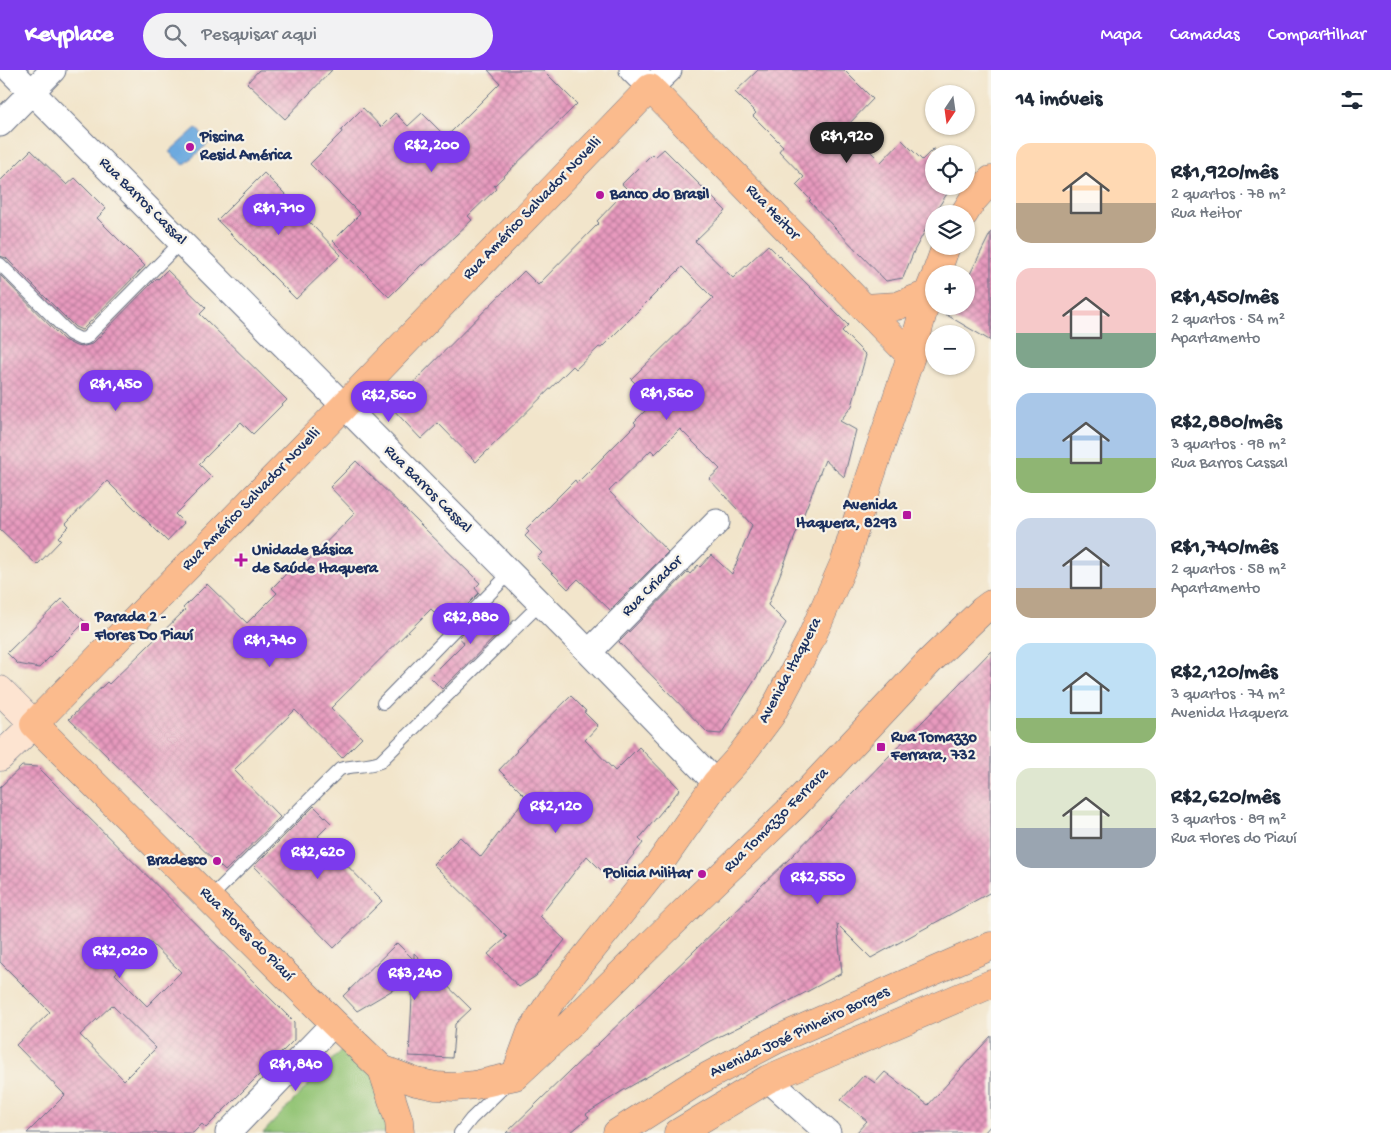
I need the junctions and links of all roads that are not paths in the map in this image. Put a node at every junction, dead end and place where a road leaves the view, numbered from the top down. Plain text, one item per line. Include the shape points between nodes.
1 (10, 70) edge
2 (53, 70) edge
3 (650, 76) edge
4 (32, 91) junction
5 (0, 124) edge
6 (991, 180) edge
7 (970, 205) edge
8 (181, 242) junction
9 (0, 264) edge
10 (925, 287) edge
11 (864, 308) junction
12 (925, 309) edge
13 (911, 356) junction
14 (344, 406) junction
15 (717, 522) dead end
16 (510, 573) junction
17 (540, 604) junction
18 (991, 604) edge
19 (589, 652) junction
20 (0, 690) edge
21 (383, 703) dead end
22 (34, 724) junction
23 (0, 757) edge
24 (716, 783) junction
25 (210, 899) junction
26 (991, 946) edge
27 (991, 984) edge
28 (334, 1023) junction
29 (382, 1068) junction
30 (515, 1076) junction
31 (768, 1079) junction
32 (228, 1133) edge
33 (400, 1133) edge
34 (460, 1133) edge
35 (617, 1133) edge
36 (678, 1133) edge
37 (828, 1133) edge

1 - 4 street, Rua Barros Cassal
2 - 4 street
3 - 11 main road, Rua Heitor
3 - 14 main road, Rua Américo Salvador Novelli
4 - 5 street
4 - 8 street, Rua Barros Cassal
6 - 7 main road
8 - 9 lane via 86,338 80,339 70,334
8 - 14 street, Rua Barros Cassal
10 - 11 main road via 897,306
11 - 13 main road, Rua Heitor
12 - 13 main road, Avenida Itaquera
13 - 24 main road, Avenida Itaquera via 845,561 809,643 771,715
14 - 16 street, Rua Barros Cassal
14 - 22 main road, Rua Américo Salvador Novelli
15 - 19 street, Rua Criador
16 - 17 street, Rua Barros Cassal
16 - 21 lane
17 - 19 street, Rua Barros Cassal
17 - 25 lane via 380,762 340,769
18 - 30 main road, Rua Tomazzo Ferrara via 930,661 794,806
19 - 24 street, Rua Barros Cassal
20 - 22 main road, Rua Flores do Piauí
22 - 23 main road, Rua Américo Salvador Novelli
22 - 25 main road, Rua Flores do Piauí
24 - 30 main road, Avenida Itaquera via 658,866 553,998 531,1032
25 - 28 main road, Rua Flores do Piauí
26 - 35 main road, Avenida José Pinheiro Borges via 776,1040 695,1083
27 - 31 main road, Avenida José Pinheiro Borges
28 - 29 main road, Rua Flores do Piauí
28 - 32 street
29 - 30 main road via 416,1082 454,1088
29 - 33 main road
30 - 34 lane
31 - 36 main road, Avenida José Pinheiro Borges
31 - 37 street

